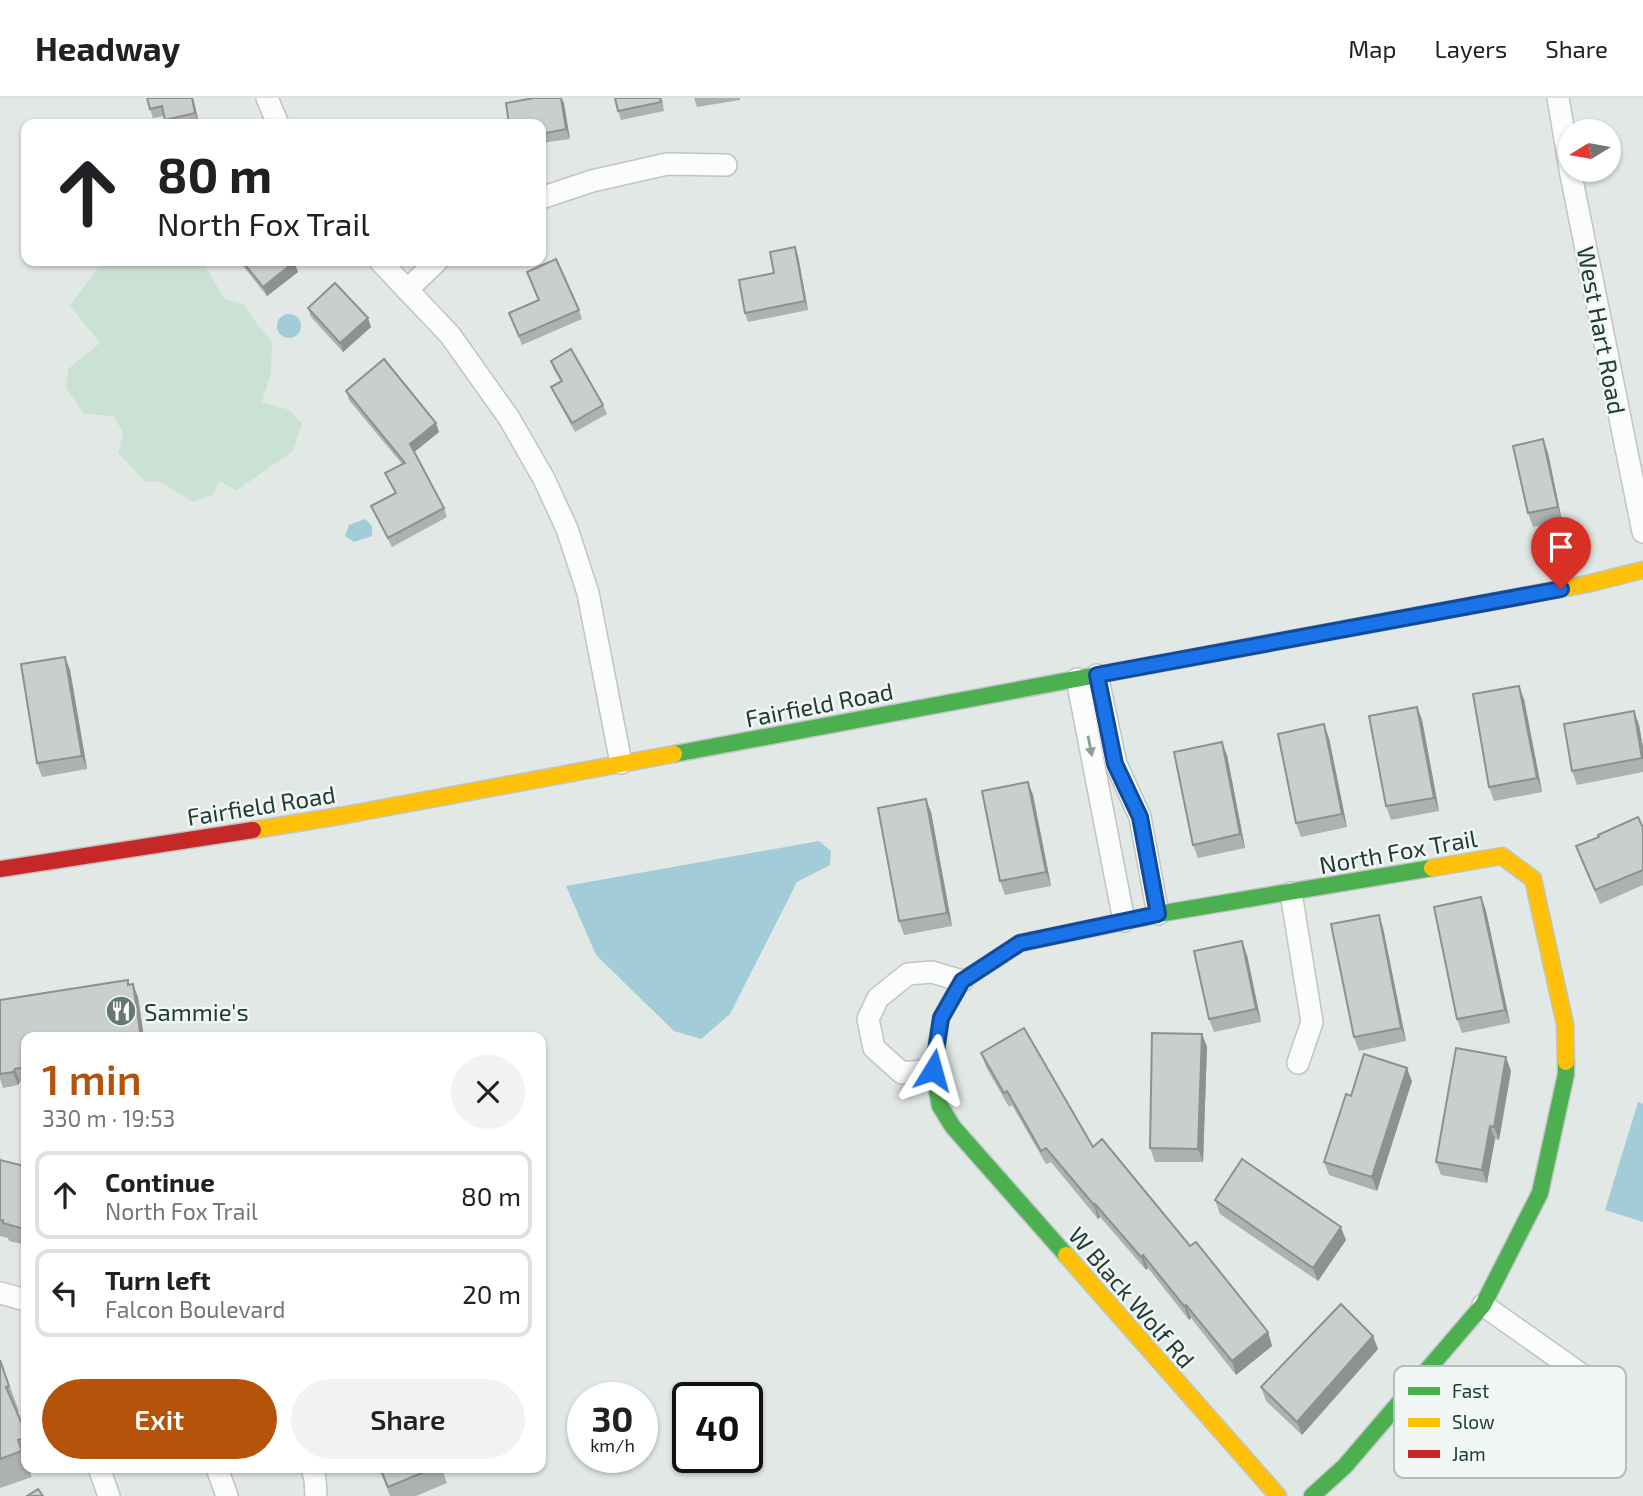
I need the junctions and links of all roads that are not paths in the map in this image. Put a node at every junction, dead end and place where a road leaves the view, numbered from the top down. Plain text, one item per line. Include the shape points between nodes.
1 (267, 98) edge
2 (1558, 98) edge
3 (276, 119) edge
4 (1562, 119) edge
5 (726, 165) dead end
6 (1573, 182) edge
7 (546, 196) edge
8 (385, 266) edge
9 (432, 266) edge
10 (407, 290) junction
11 (1643, 532) edge
12 (1643, 570) edge
13 (1087, 677) junction
14 (621, 764) junction
15 (0, 869) edge
16 (1291, 893) junction
17 (1158, 914) junction
18 (1117, 923) junction
19 (962, 981) junction
20 (1298, 1063) dead end
21 (933, 1070) junction
22 (0, 1293) edge
23 (21, 1299) edge
24 (1483, 1305) junction
25 (1431, 1366) edge
26 (1570, 1366) edge
27 (1394, 1409) edge
28 (101, 1473) edge
29 (219, 1473) edge
30 (313, 1473) edge
31 (109, 1496) edge
32 (227, 1496) edge
33 (316, 1496) edge
34 (1278, 1496) edge
35 (1312, 1496) edge

1 - 3 street
2 - 4 street, West Hart Road
5 - 7 street via 667,164
6 - 11 street, West Hart Road
8 - 10 street
9 - 10 street
10 - 14 street via 450,335 509,418 567,529 588,593
12 - 13 street, Fairfield Road
13 - 14 street, Fairfield Road
13 - 17 street via 1115,764 1140,817
13 -> 18 street
14 - 15 street, Fairfield Road via 340,816
16 - 17 street, North Fox Trail
16 - 20 street via 1312,1022
16 - 24 street, North Fox Trail via 1502,856 1533,878 1565,1024 1566,1074 1540,1193
17 - 18 street, North Fox Trail
18 - 19 street, North Fox Trail via 1020,943
19 - 21 street, W Black Wolf Rd via 941,1018
19 - 21 street via 932,972 908,974 878,998 868,1019 874,1048 902,1073
21 - 34 street, W Black Wolf Rd via 940,1106 953,1127
22 - 23 street
24 - 25 street, North Fox Trail
24 - 26 street
27 - 35 street, North Fox Trail
28 - 31 street
29 - 32 street
30 - 33 street

